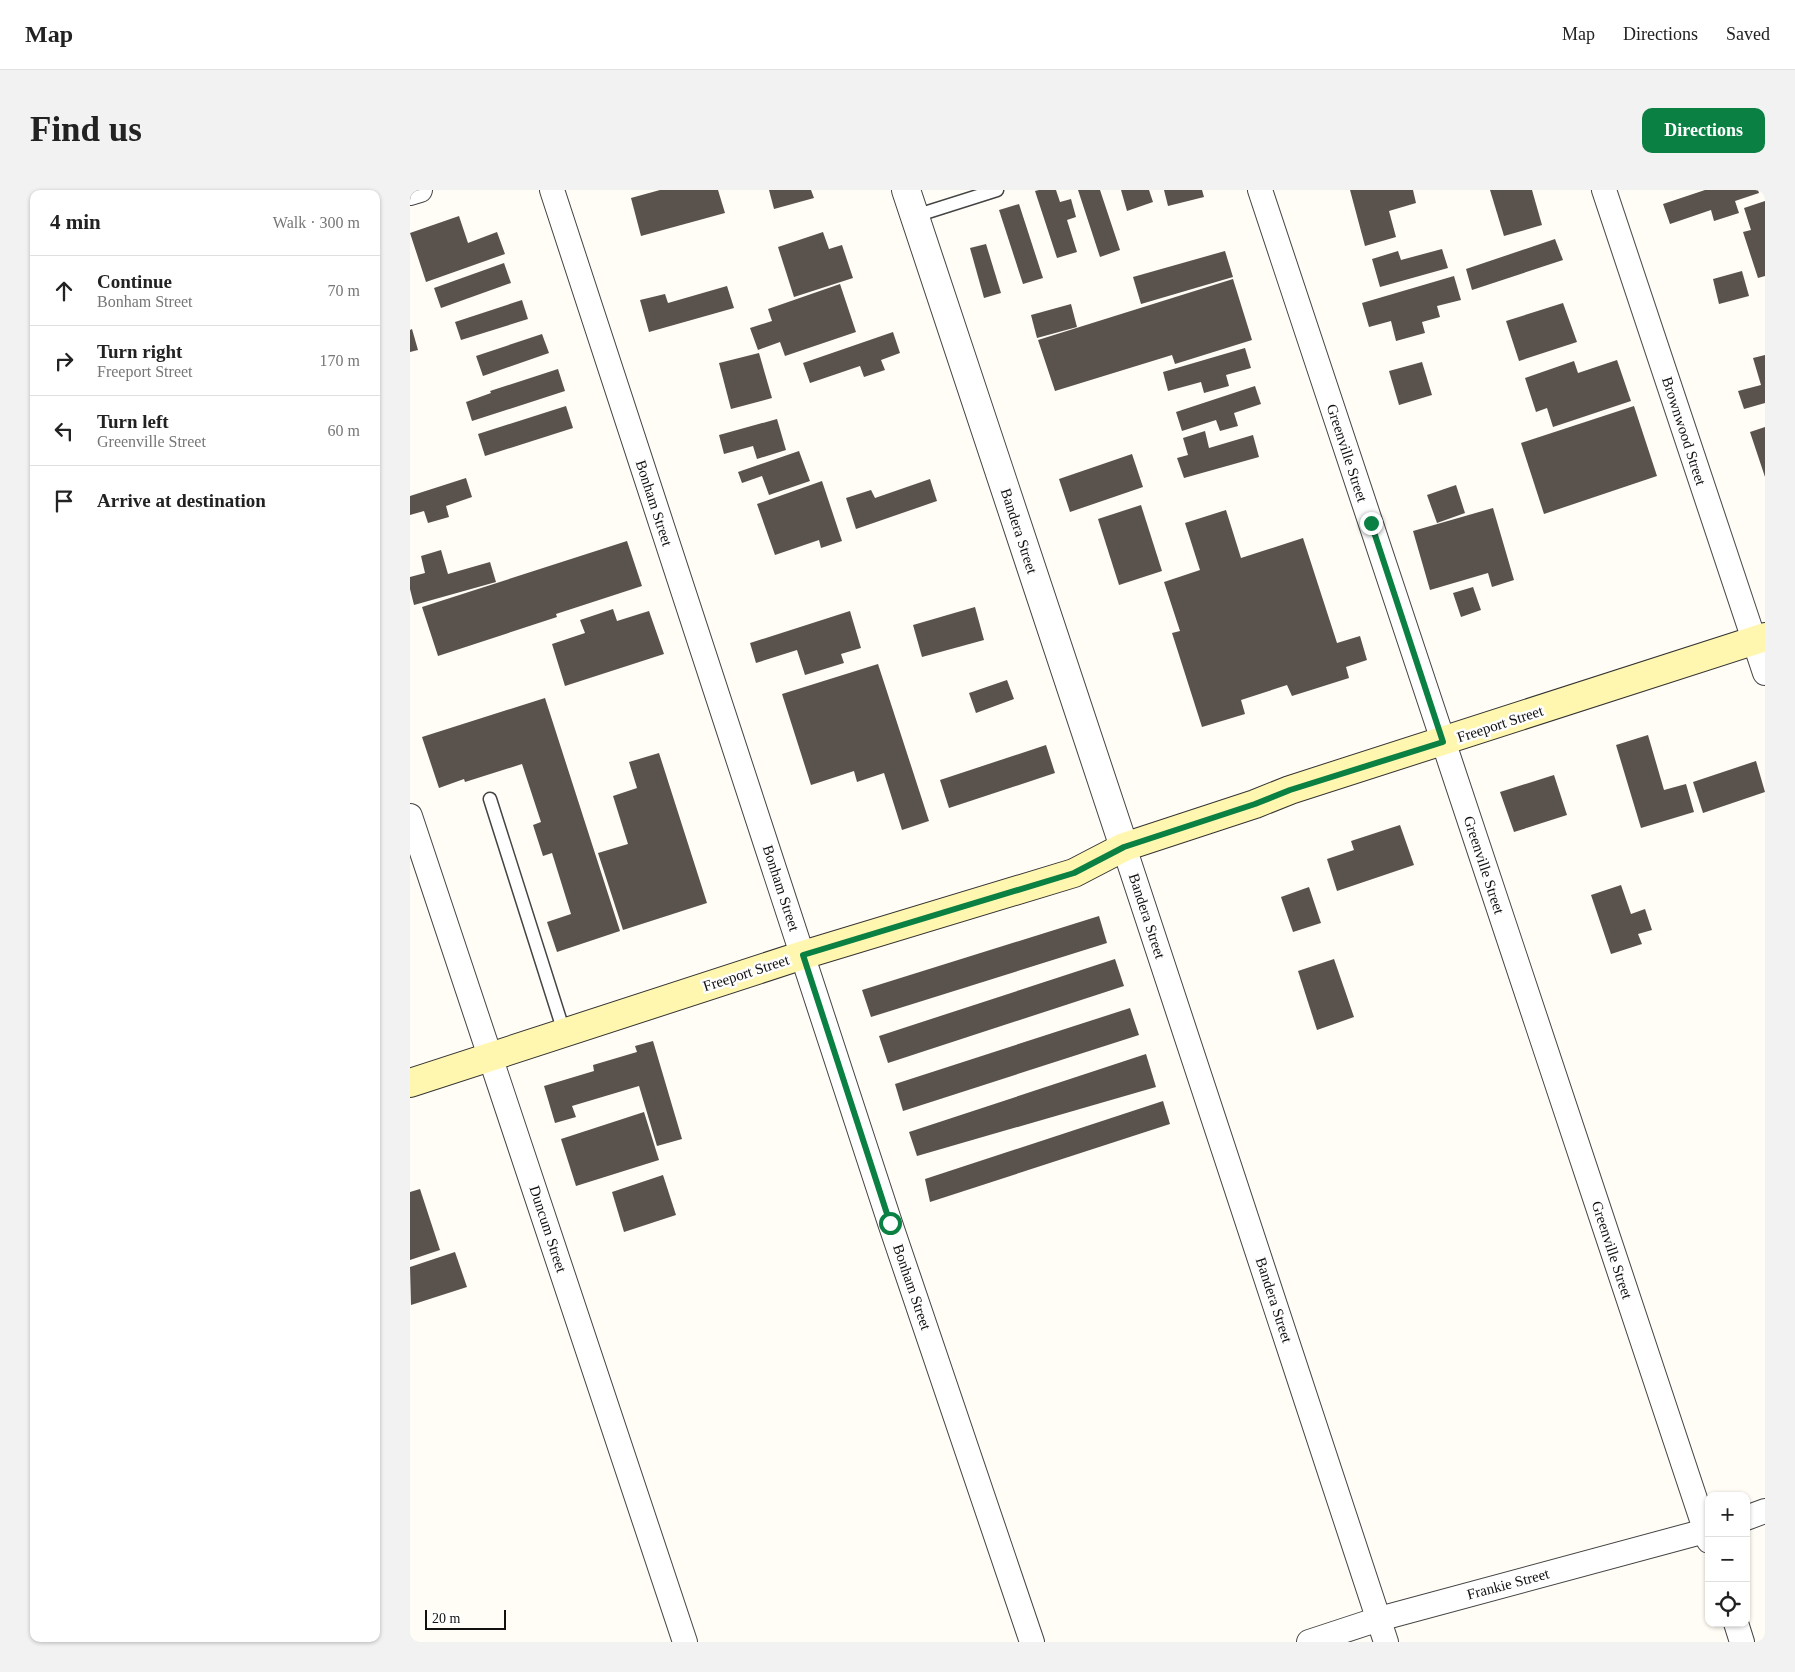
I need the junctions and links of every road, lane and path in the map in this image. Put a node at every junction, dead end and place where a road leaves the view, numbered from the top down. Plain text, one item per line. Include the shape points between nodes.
1 (420, 190) edge
2 (552, 190) edge
3 (906, 190) edge
4 (997, 190) edge
5 (1260, 190) edge
6 (1604, 190) edge
7 (410, 193) edge
8 (914, 216) junction
9 (1760, 639) edge
10 (1765, 673) edge
11 (1443, 742) junction
12 (490, 799) dead end
13 (410, 816) edge
14 (1124, 847) junction
15 (803, 955) junction
16 (564, 1032) junction
17 (490, 1056) junction
18 (410, 1083) edge
19 (1765, 1511) edge
20 (1750, 1517) edge
21 (1705, 1525) edge
22 (1705, 1535) edge
23 (1379, 1619) junction
24 (1737, 1627) edge
25 (685, 1642) edge
26 (1032, 1642) edge
27 (1309, 1642) edge
28 (1386, 1642) edge
29 (1742, 1642) edge

1 - 7 street
2 - 15 street, Bonham Street
3 - 8 street, Bandera Street
4 - 8 lane
5 - 11 street, Greenville Street
6 - 9 street, Brownwood Street
8 - 14 street, Bandera Street
9 - 10 street, Brownwood Street
9 - 11 main road, Freeport Street
11 - 14 main road, Freeport Street
11 - 21 street, Greenville Street
12 - 16 lane
13 - 17 street, Duncum Street
14 - 15 main road, Freeport Street via 1074,873
14 - 23 street, Bandera Street
15 - 16 main road, Freeport Street
15 - 26 street, Bonham Street
16 - 17 main road, Freeport Street
17 - 18 main road, Freeport Street
17 - 25 street, Duncum Street
19 - 20 street
22 - 23 street, Frankie Street
23 - 27 street, Frankie Street
23 - 28 street, Bandera Street
24 - 29 street

